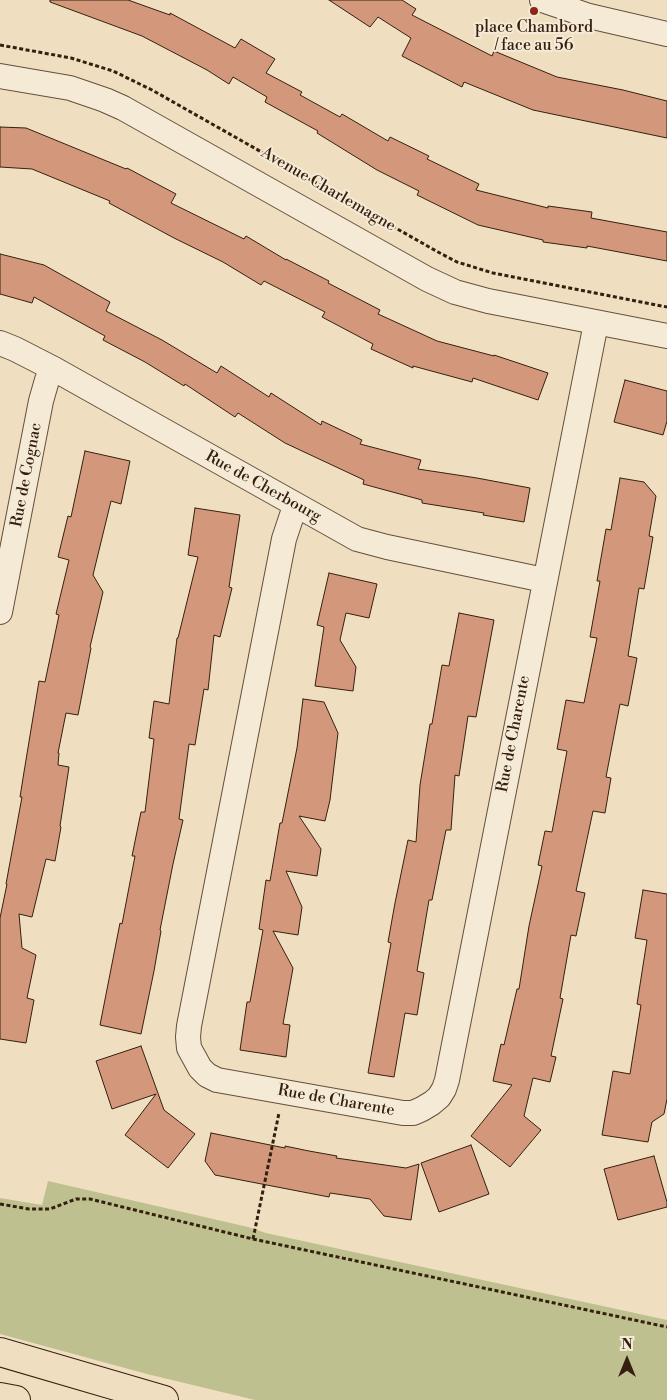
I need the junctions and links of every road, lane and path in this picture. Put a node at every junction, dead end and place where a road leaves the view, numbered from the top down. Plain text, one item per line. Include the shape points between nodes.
1 (542, 0) edge
2 (667, 34) edge
3 (0, 46) edge
4 (0, 76) edge
5 (667, 307) edge
6 (596, 323) junction
7 (667, 336) edge
8 (0, 343) edge
9 (54, 369) junction
10 (298, 506) junction
11 (544, 580) junction
12 (0, 612) edge
13 (280, 1108) dead end
14 (0, 1204) edge
15 (253, 1239) junction
16 (667, 1327) edge
17 (0, 1352) edge
18 (0, 1397) edge
19 (16, 1400) edge
20 (164, 1400) edge

1 - 2 street via 589,16
3 - 5 path, Avenue Charlemagne via 71,58 113,71 457,262 493,273
4 - 6 street, Avenue Charlemagne via 70,88 123,108 455,292
6 - 7 street, Avenue Charlemagne
6 - 11 street, Rue de Charente
8 - 9 street, Rue de Cherbourg
9 - 10 street, Rue de Cherbourg
9 - 12 street, Rue de Cognac via 41,401
10 - 11 street, Rue de Cherbourg via 369,543
10 - 11 street, Rue de Charente via 284,539 189,1026 189,1048 194,1059 207,1075 217,1080 403,1113 422,1110 439,1097 444,1089
13 - 15 path
14 - 15 path via 50,1209 76,1199 90,1200
15 - 16 path
17 - 20 highway
18 - 19 highway

